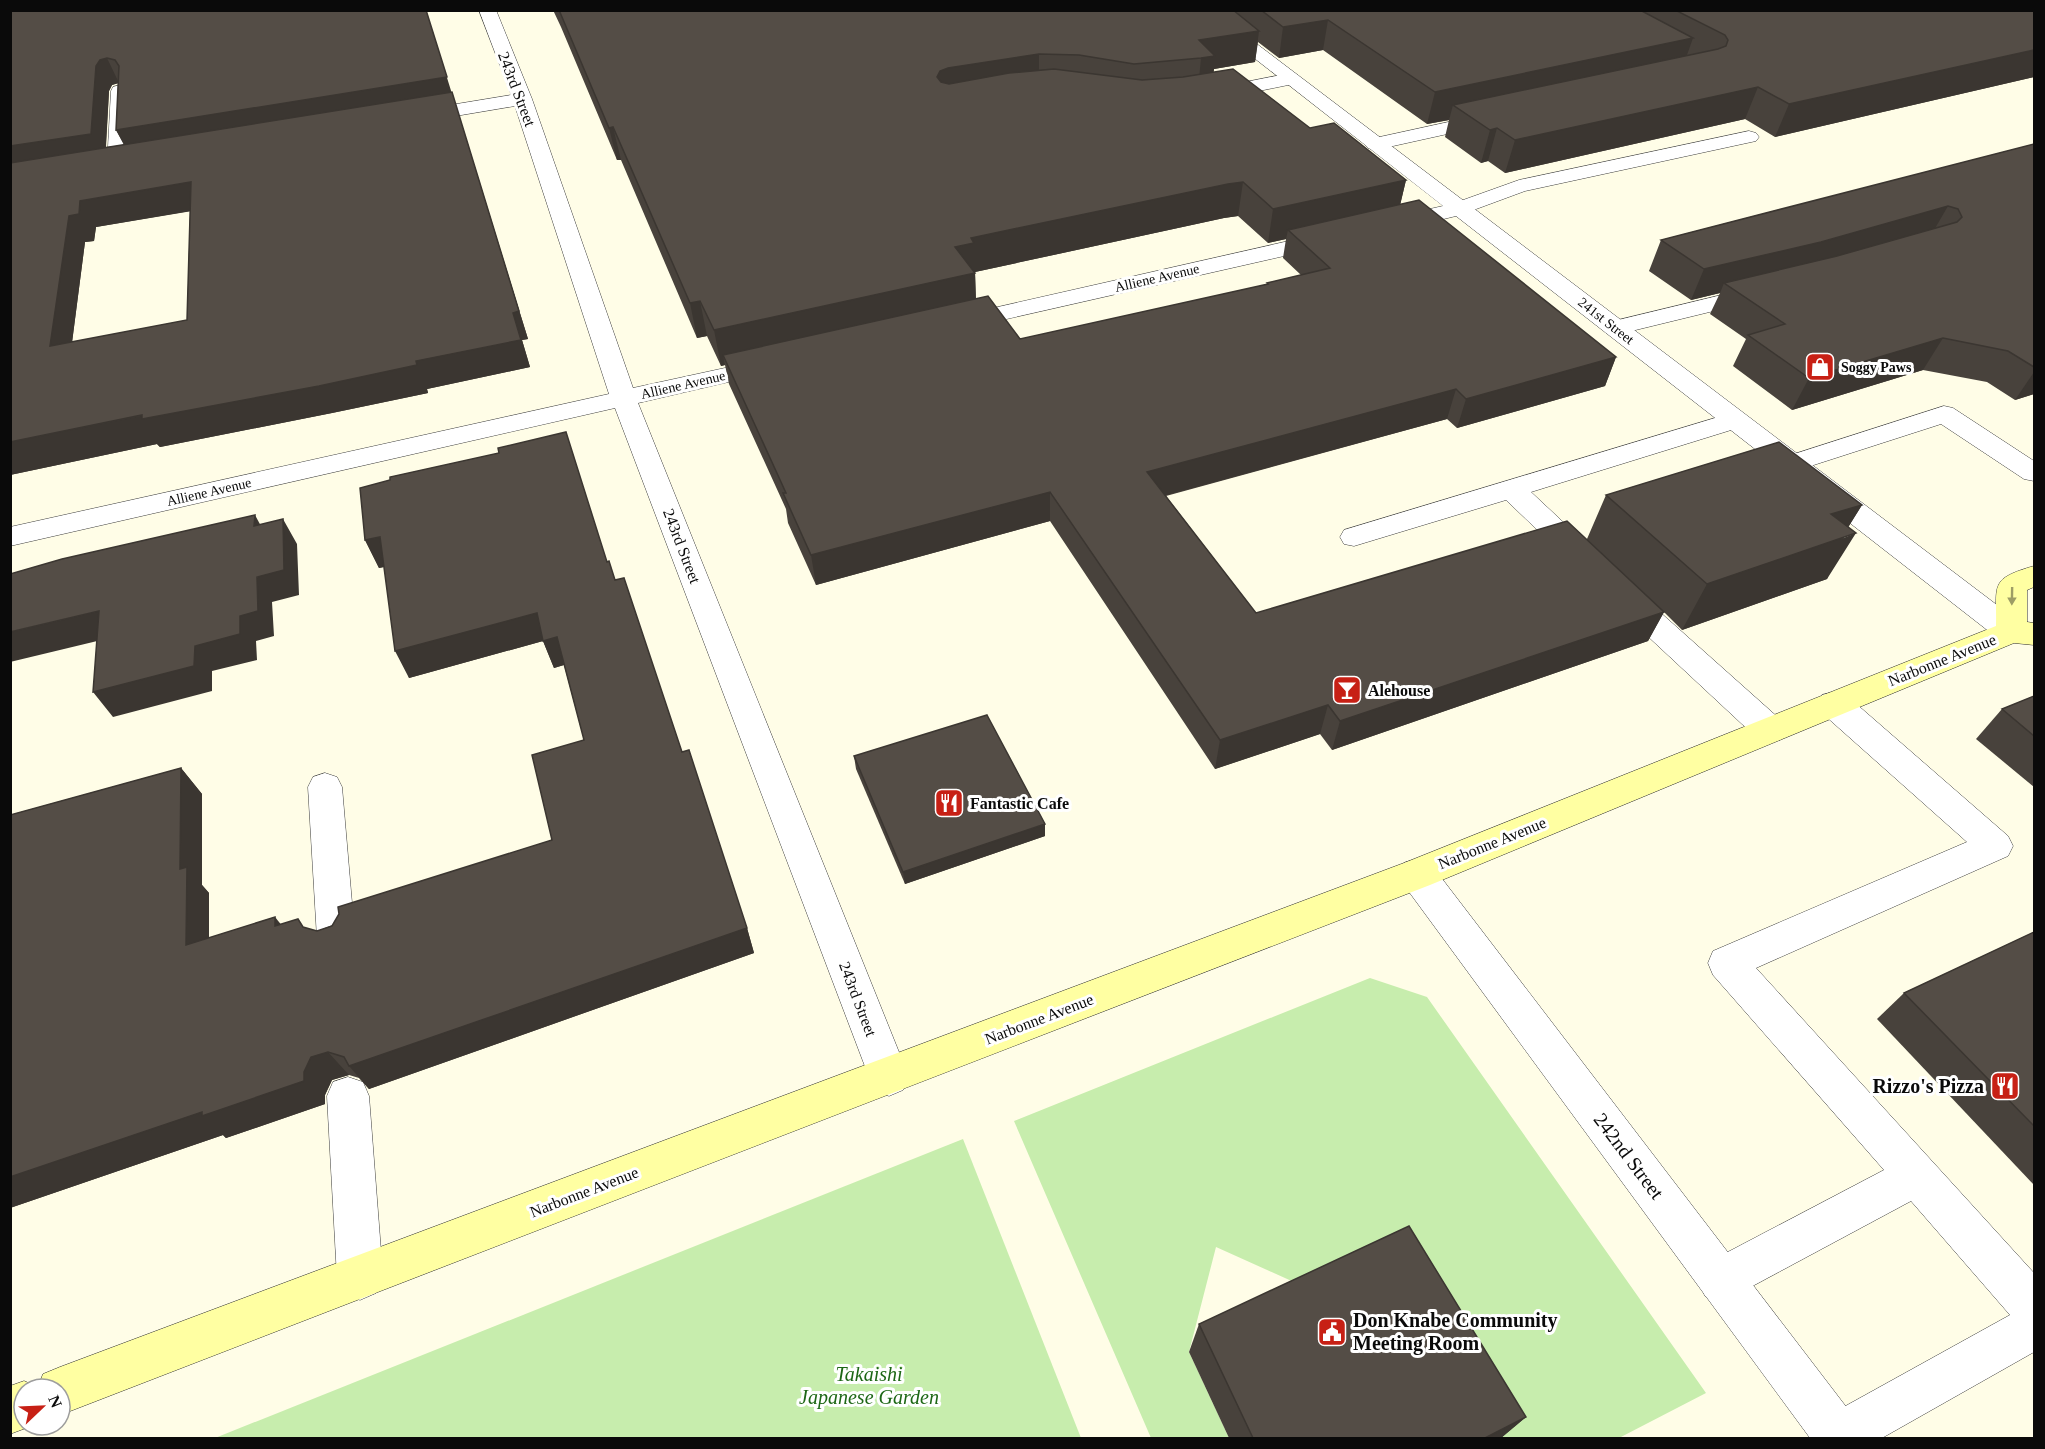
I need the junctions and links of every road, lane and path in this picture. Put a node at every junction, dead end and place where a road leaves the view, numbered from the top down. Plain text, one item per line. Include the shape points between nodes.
1 (487, 10) edge
2 (1201, 10) edge
3 (1291, 79) junction
4 (120, 91) edge
5 (522, 99) junction
6 (1188, 99) edge
7 (1511, 114) edge
8 (395, 120) edge
9 (1749, 136) dead end
10 (1375, 144) junction
11 (140, 162) edge
12 (117, 166) junction
13 (96, 169) edge
14 (1460, 209) junction
15 (1779, 288) edge
16 (937, 328) edge
17 (1615, 328) junction
18 (798, 359) edge
19 (624, 399) junction
20 (1735, 420) junction
21 (1792, 464) junction
22 (2034, 473) edge
23 (1511, 489) junction
24 (10, 537) edge
25 (1354, 537) dead end
26 (2034, 576) edge
27 (2023, 633) edge
28 (1834, 704) junction
29 (1770, 730) junction
30 (325, 787) dead end
31 (1417, 874) junction
32 (336, 938) edge
33 (889, 1077) junction
34 (348, 1096) edge
35 (1917, 1175) junction
36 (360, 1277) junction
37 (1721, 1280) junction
38 (2034, 1306) edge
39 (2034, 1327) edge
40 (72, 1386) edge
41 (1840, 1437) edge

1 - 5 street, 243rd Street
2 - 3 street, 241st Street
3 - 6 street
3 - 10 street, 241st Street
4 - 12 street
5 - 8 street
5 - 19 street, 243rd Street
7 - 10 street
9 - 14 street, Alliene Avenue via 1519,186
10 - 14 street, 241st Street
11 - 12 street
12 - 13 street
14 - 16 street, Alliene Avenue
14 - 17 street, 241st Street
15 - 17 street
17 - 20 street, 241st Street
18 - 19 street, Alliene Avenue
19 - 24 street, Alliene Avenue
19 - 33 street, 243rd Street
20 - 21 street, 241st Street
20 - 23 street
21 - 22 street via 1944,414
21 - 27 street, 241st Street
23 - 25 street
23 - 29 street
26 -> 27 main road, Narbonne Avenue via 2012,585
27 - 28 main road, Narbonne Avenue
28 - 29 main road, Narbonne Avenue
28 - 35 street via 1995,846 1727,963
29 - 31 main road, Narbonne Avenue
30 - 32 street
31 - 33 main road, Narbonne Avenue
31 - 37 street, 242nd Street
33 - 36 main road, Narbonne Avenue
34 - 36 street
35 - 37 street
35 - 38 street
36 - 40 main road, Narbonne Avenue
37 - 41 street, 242nd Street
39 - 41 street

